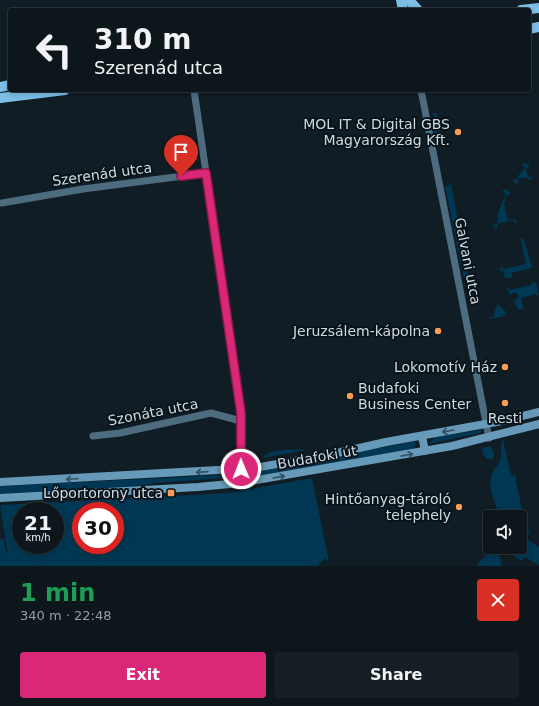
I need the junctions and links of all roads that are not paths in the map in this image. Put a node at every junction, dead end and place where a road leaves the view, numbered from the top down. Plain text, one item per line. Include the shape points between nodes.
1 (409, 0) edge
2 (416, 8) edge
3 (49, 92) edge
4 (194, 92) edge
5 (420, 92) edge
6 (0, 98) edge
7 (206, 173) junction
8 (2, 203) dead end
9 (538, 412) edge
10 (241, 421) junction
11 (486, 424) junction
12 (539, 424) edge
13 (93, 436) dead end
14 (422, 436) junction
15 (489, 438) junction
16 (425, 451) junction
17 (241, 469) junction
18 (0, 482) edge
19 (240, 483) junction
20 (0, 498) edge

1 - 2 main road
3 - 6 main road
4 - 7 street
5 - 11 street, Galvani utca
7 - 8 street, Szerenád utca
7 - 10 street
9 - 11 main road, Budafoki út
9 - 12 main road
10 - 13 street, Szonáta utca via 211,413 120,433
10 - 17 street
11 -> 14 main road, Budafoki út
11 - 15 street, Galvani utca
12 - 15 main road, Budafoki út
14 - 16 main road
14 - 17 main road, Budafoki út
15 - 16 main road, Budafoki út
19 -> 16 main road, Budafoki út
17 -> 18 main road, Budafoki út
17 - 19 main road
19 - 20 main road, Budafoki út

